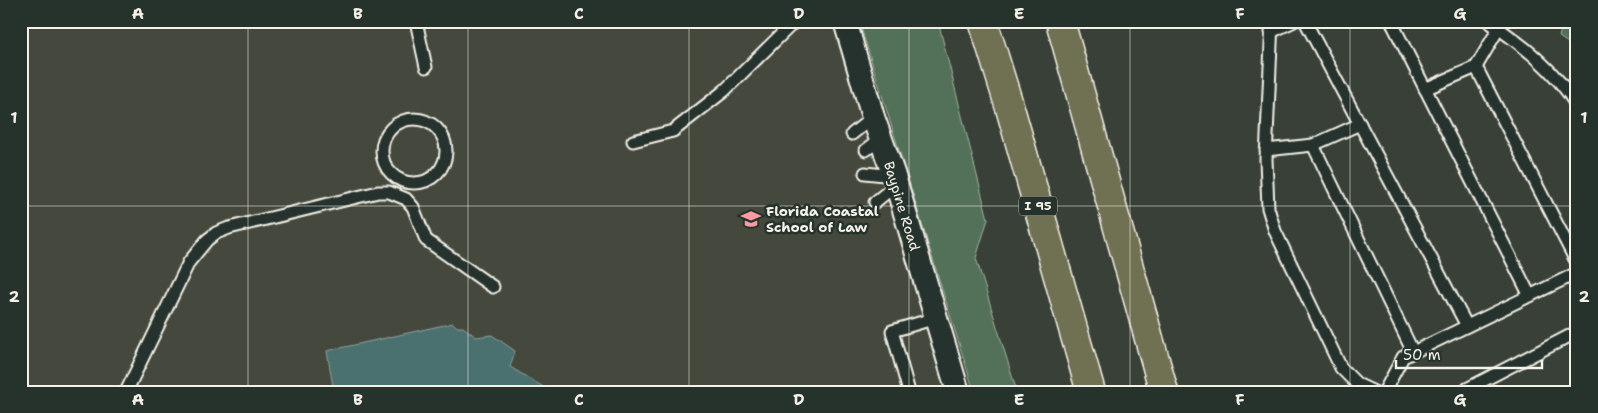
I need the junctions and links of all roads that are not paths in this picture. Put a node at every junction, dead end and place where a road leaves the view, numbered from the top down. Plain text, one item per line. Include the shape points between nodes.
1 (416, 21) edge
2 (795, 21) edge
3 (845, 21) edge
4 (983, 21) edge
5 (1060, 21) edge
6 (1294, 21) edge
7 (1305, 21) edge
8 (1390, 21) edge
9 (1488, 21) edge
10 (1501, 25) edge
11 (1272, 27) edge
12 (426, 66) dead end
13 (1476, 67) junction
14 (1425, 89) junction
15 (1577, 106) edge
16 (873, 117) junction
17 (1360, 124) junction
18 (852, 134) dead end
19 (633, 142) dead end
20 (1313, 145) junction
21 (1266, 150) junction
22 (865, 173) dead end
23 (895, 180) junction
24 (405, 182) junction
25 (400, 196) junction
26 (875, 202) dead end
27 (1577, 263) edge
28 (1577, 273) edge
29 (493, 287) dead end
30 (1530, 296) junction
31 (936, 318) junction
32 (1467, 326) junction
33 (1577, 332) edge
34 (1413, 352) junction
35 (126, 392) edge
36 (909, 392) edge
37 (958, 392) edge
38 (1091, 392) edge
39 (1164, 392) edge
40 (1374, 392) edge
41 (1384, 392) edge
42 (1461, 392) edge

1 - 12 lane
2 - 19 lane via 724,91 673,131
3 - 16 street, Baypine Road
4 - 38 highway, I 95
5 - 39 highway
6 - 11 lane
7 - 17 lane
8 - 14 lane
9 - 10 lane
10 - 13 lane
10 - 15 lane via 1549,70
11 - 21 lane
13 - 14 lane
13 - 27 lane
14 - 30 lane
16 - 18 lane
16 - 23 street, Baypine Road via 874,145
17 - 20 lane
17 - 32 lane
20 - 21 lane
20 - 34 lane
21 - 40 lane via 1268,208 1275,231 1341,368 1357,384
22 - 23 lane
23 - 26 lane
23 - 31 street, Baypine Road
24 - 24 lane via 388,171 381,153 382,143 392,126 401,121 411,118 430,122 444,138 446,148 441,168 430,178 415,183
24 - 25 lane
25 - 29 lane via 413,207 426,240
25 - 35 lane via 378,192 229,228 206,240 189,262
28 - 30 lane
30 - 32 lane
31 - 36 lane via 892,331
31 - 37 street, Baypine Road
32 - 34 lane
33 - 42 lane
34 - 41 lane via 1402,357

